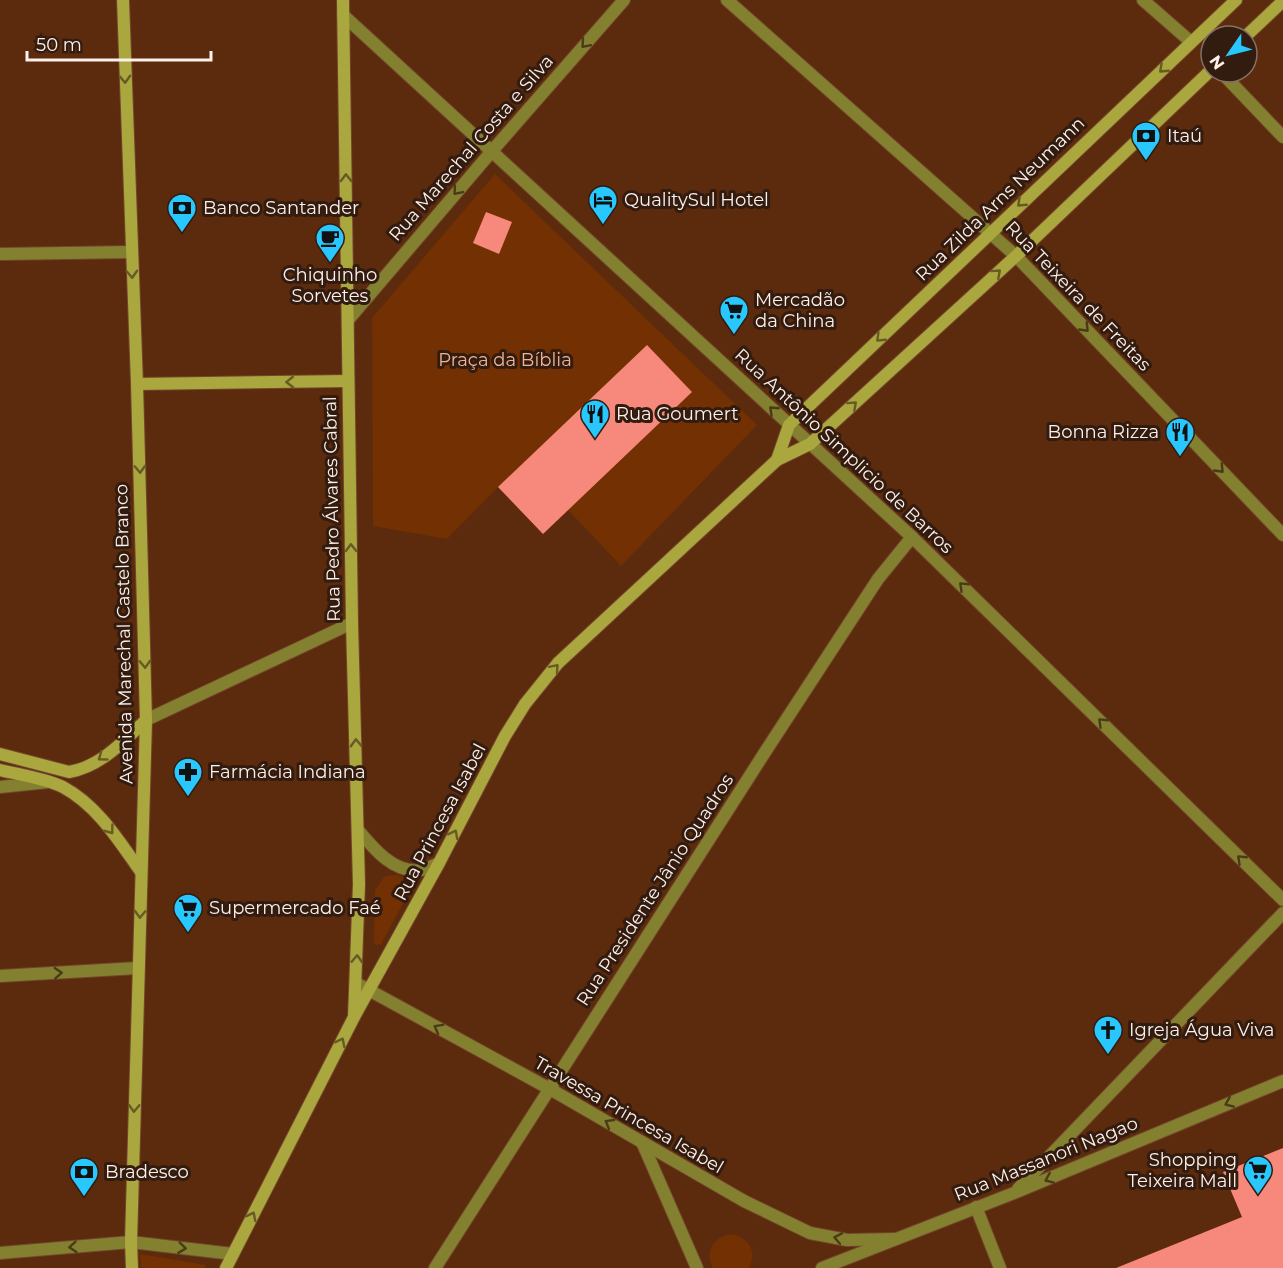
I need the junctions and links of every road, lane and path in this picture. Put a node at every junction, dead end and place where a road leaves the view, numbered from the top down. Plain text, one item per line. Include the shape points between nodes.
1 (123, 0) edge
2 (343, 0) edge
3 (624, 0) edge
4 (727, 0) edge
5 (1143, 0) edge
6 (1236, 0) edge
7 (1283, 1) edge
8 (343, 15) junction
9 (1259, 24) edge
10 (1191, 42) junction
11 (1199, 81) edge
12 (1232, 84) edge
13 (1283, 137) edge
14 (492, 150) junction
15 (991, 232) junction
16 (131, 252) junction
17 (0, 254) edge
18 (1016, 256) junction
19 (348, 320) junction
20 (348, 381) junction
21 (137, 384) junction
22 (789, 425) junction
23 (810, 444) junction
24 (777, 460) junction
25 (1283, 535) edge
26 (912, 537) junction
27 (352, 623) junction
28 (146, 720) junction
29 (0, 754) edge
30 (0, 770) edge
31 (49, 782) junction
32 (0, 787) edge
33 (358, 830) junction
34 (439, 863) junction
35 (141, 872) junction
36 (1283, 900) edge
37 (1283, 913) edge
38 (138, 968) junction
39 (0, 976) edge
40 (356, 983) junction
41 (369, 991) junction
42 (354, 1017) junction
43 (1283, 1081) edge
44 (550, 1089) junction
45 (642, 1142) junction
46 (1014, 1193) junction
47 (976, 1207) junction
48 (896, 1239) junction
49 (131, 1242) junction
50 (0, 1253) edge
51 (233, 1254) junction
52 (132, 1268) edge
53 (226, 1268) edge
54 (435, 1268) edge
55 (697, 1268) edge
56 (822, 1268) edge
57 (1000, 1268) edge

1 -> 16 street, Avenida Marechal Castelo Branco
2 - 8 street, Rua Pedro Álvares Cabral
3 -> 14 street, Rua Marechal Costa e Silva
4 - 15 street, Rua Teixeira de Freitas
5 - 10 street
6 - 10 street, Rua Zilda Arns Neumann
7 - 9 street
8 - 14 street, Rua Antônio Simplicio de Barros
19 -> 8 street, Rua Pedro Álvares Cabral
10 -> 15 street, Rua Zilda Arns Neumann
11 - 18 street
12 - 13 street
14 -> 19 street, Rua Marechal Costa e Silva
22 -> 14 street, Rua Antônio Simplicio de Barros
15 - 18 street, Rua Teixeira de Freitas
15 -> 22 street, Rua Zilda Arns Neumann
16 - 17 street
16 -> 21 street, Avenida Marechal Castelo Branco
23 -> 18 street
18 -> 25 street, Rua Teixeira de Freitas
19 - 20 street, Rua Pedro Álvares Cabral
20 -> 21 street
27 -> 20 street, Rua Pedro Álvares Cabral
21 -> 28 street, Avenida Marechal Castelo Branco
22 - 23 street, Rua Antônio Simplicio de Barros
22 - 24 street, Rua Princesa Isabel
23 - 24 street, Rua Princesa Isabel
23 - 26 street, Rua Antônio Simplicio de Barros
34 -> 24 street, Rua Princesa Isabel via 505,736 558,663
36 -> 26 street, Rua Antônio Simplicio de Barros
26 - 44 street, Rua Presidente Jânio Quadros via 878,579
27 - 28 street
33 -> 27 street, Rua Pedro Álvares Cabral
28 -> 29 street via 109,752 80,770 69,772
28 - 35 street, Avenida Marechal Castelo Branco
30 - 31 street
31 - 32 street
31 -> 35 street via 77,797 100,817
33 - 34 street via 376,852 398,866 420,870
40 -> 33 street, Rua Pedro Álvares Cabral
34 - 41 street, Rua Princesa Isabel
35 -> 38 street, Avenida Marechal Castelo Branco
37 - 46 street
39 -> 38 street
38 -> 49 street, Avenida Marechal Castelo Branco
40 - 41 street, Travessa Princesa Isabel
40 - 42 street, Rua Pedro Álvares Cabral
41 - 42 street, Rua Princesa Isabel
44 -> 41 street, Travessa Princesa Isabel
51 -> 42 street, Rua Princesa Isabel
43 -> 46 street, Rua Massanori Nagao
45 -> 44 street, Travessa Princesa Isabel
44 - 54 street, Rua Presidente Jânio Quadros
48 -> 45 street, Travessa Princesa Isabel via 847,1240 810,1233 744,1201
45 - 55 street
46 - 47 street, Rua Massanori Nagao
47 - 48 street, Rua Massanori Nagao
47 - 57 street
48 - 56 street, Rua Massanori Nagao
49 -> 50 street
49 -> 51 street
49 - 52 street, Avenida Marechal Castelo Branco
51 - 53 street, Rua Princesa Isabel

